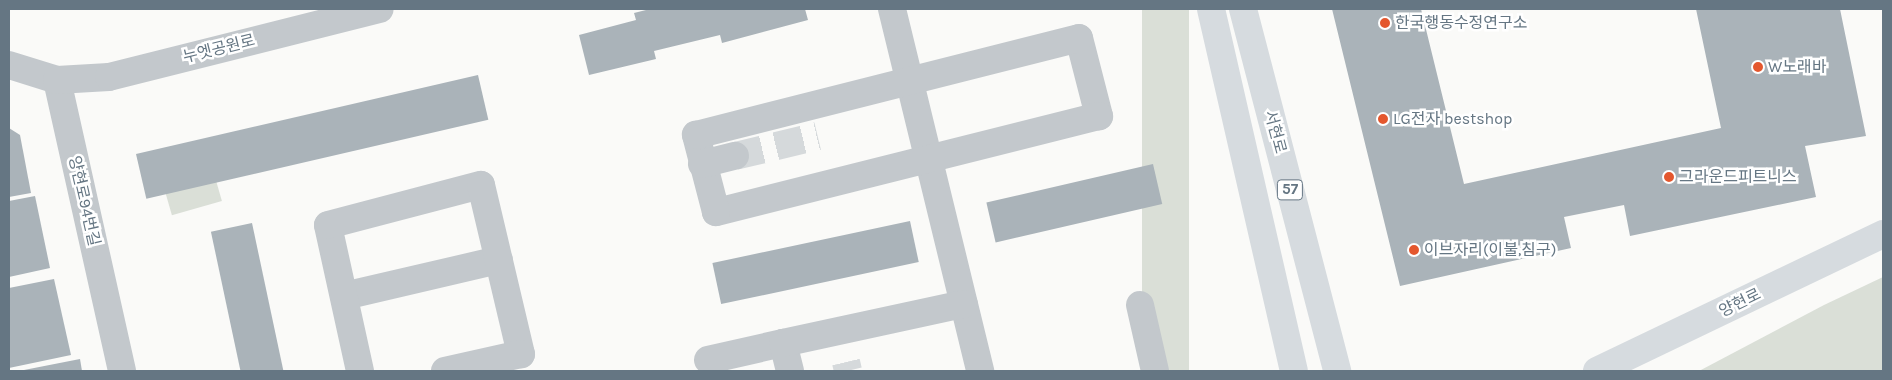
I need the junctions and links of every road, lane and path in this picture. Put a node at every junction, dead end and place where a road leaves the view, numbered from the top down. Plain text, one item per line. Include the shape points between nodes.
1 (380, 9) edge
2 (892, 9) edge
3 (1211, 9) edge
4 (1242, 9) edge
5 (9, 65) edge
6 (57, 80) junction
7 (910, 80) junction
8 (735, 156) tunnel mouth
9 (929, 158) junction
10 (702, 164) junction
11 (1883, 234) edge
12 (499, 260) junction
13 (344, 296) junction
14 (964, 304) junction
15 (1140, 305) dead end
16 (784, 343) junction
17 (708, 360) dead end
18 (122, 371) edge
19 (360, 371) edge
20 (445, 371) edge
21 (790, 371) edge
22 (980, 371) edge
23 (1155, 371) edge
24 (1294, 371) edge
25 (1337, 371) edge
26 (1597, 371) edge

1 - 6 street, 누엣공원로 via 109,77
2 - 7 street
3 - 24 main road, 57
4 - 25 main road, 서현로 / 57
5 - 6 street
6 - 18 street, 양현로94번길
7 - 9 street
7 - 9 street via 1079,38 1099,116
7 - 10 street via 696,135
8 - 10 street
9 - 10 street via 716,212
9 - 14 street
11 - 26 main road, 양현로
12 - 13 street
12 - 13 street via 481,185 328,225
12 - 20 street via 521,354
13 - 19 street
14 - 16 street
14 - 22 street
15 - 23 street
16 - 17 street
16 - 21 street

